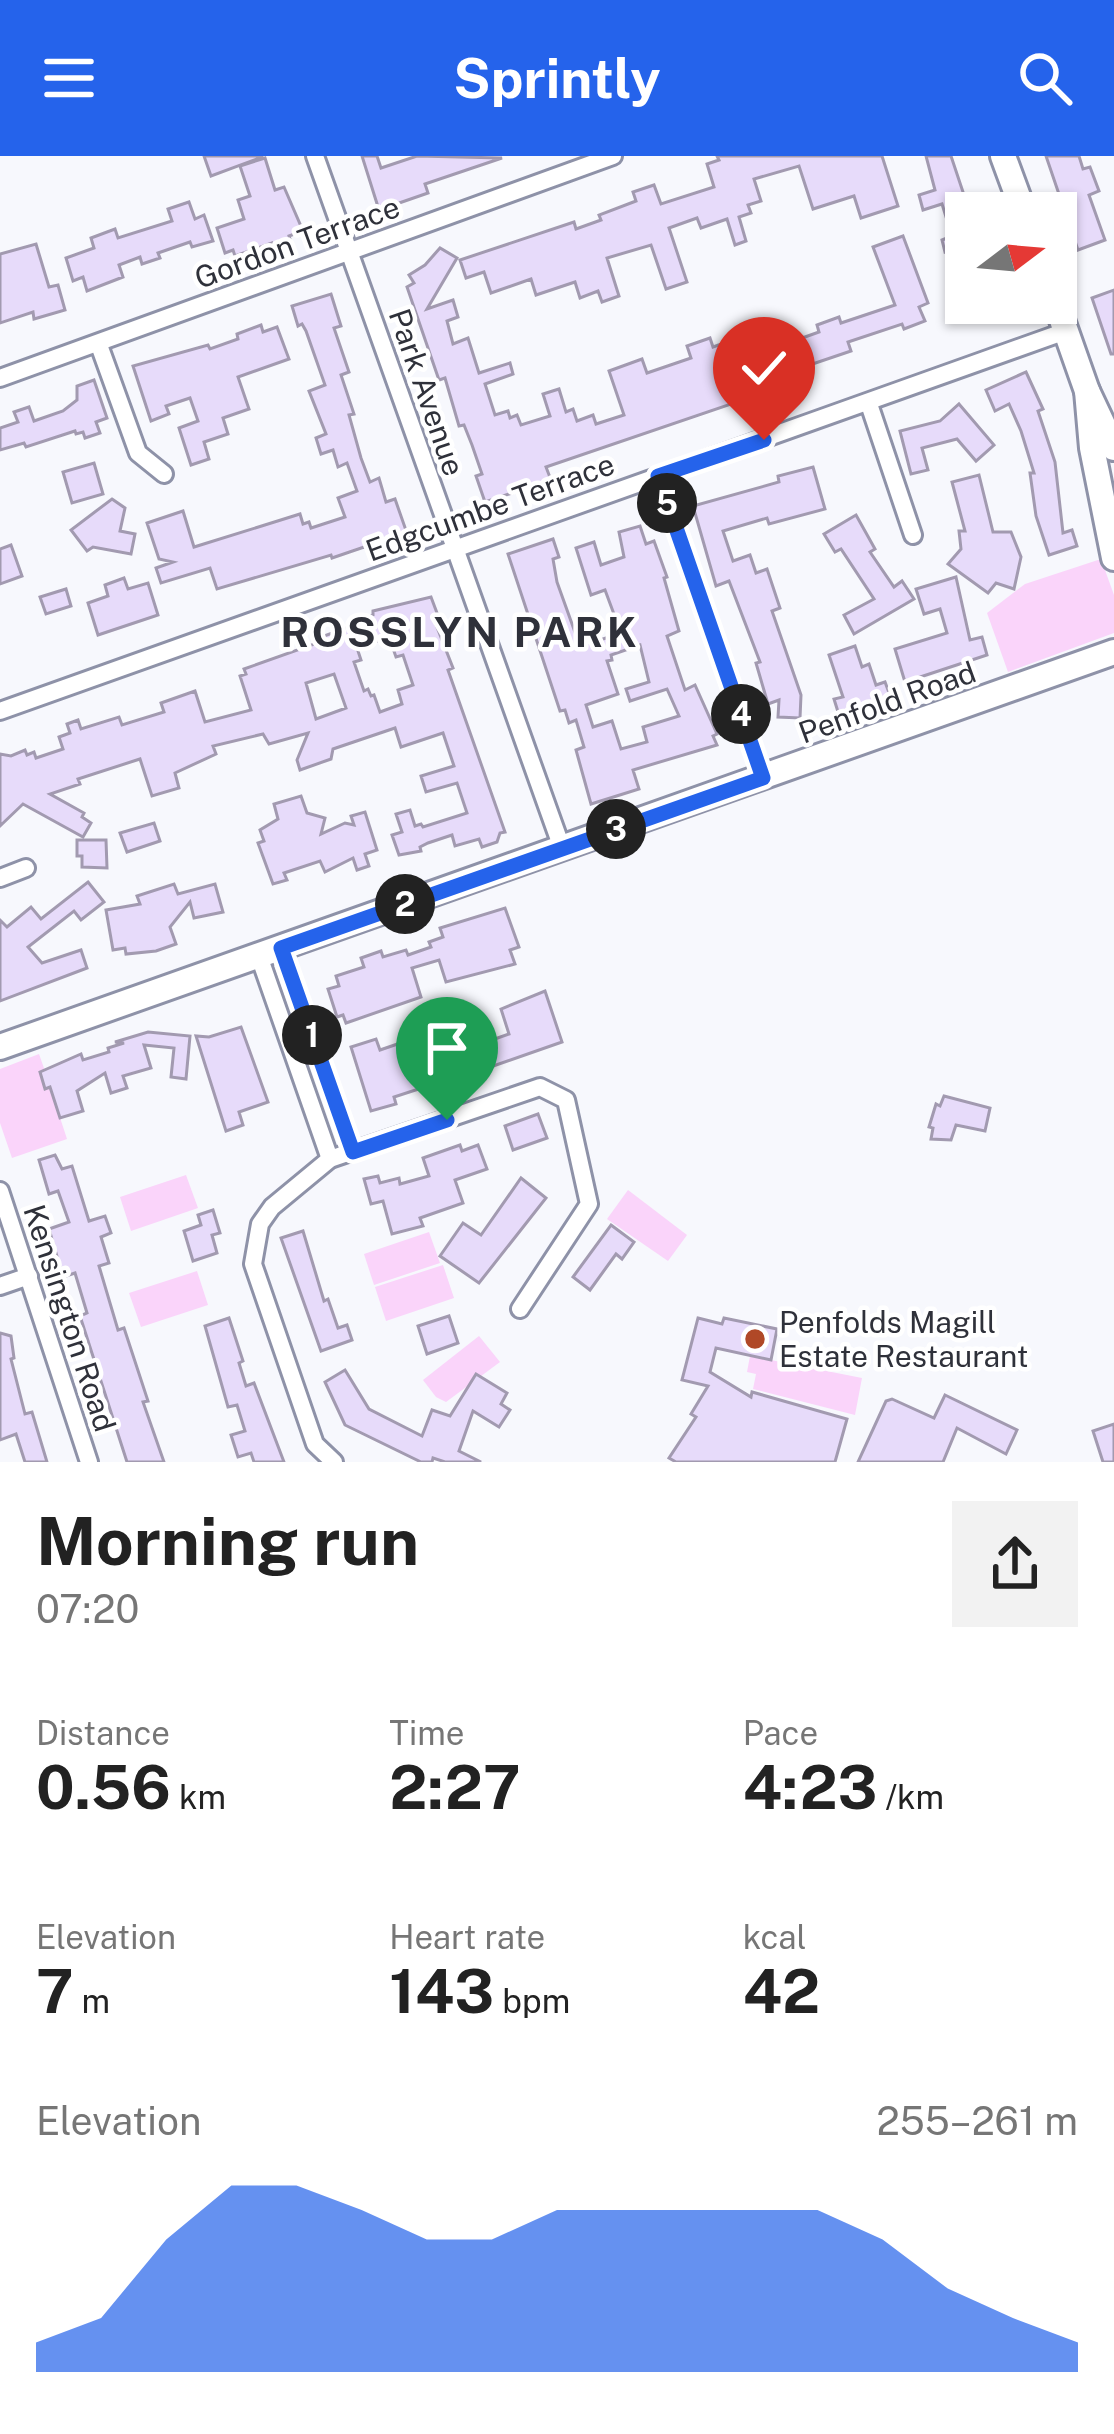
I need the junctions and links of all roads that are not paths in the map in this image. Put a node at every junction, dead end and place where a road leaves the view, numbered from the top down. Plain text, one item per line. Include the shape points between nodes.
1 (315, 156) edge
2 (614, 156) edge
3 (1004, 156) edge
4 (1017, 192) edge
5 (349, 251) junction
6 (1064, 324) edge
7 (1066, 331) junction
8 (99, 345) junction
9 (0, 378) edge
10 (1087, 391) junction
11 (869, 404) junction
12 (1114, 448) edge
13 (164, 474) dead end
14 (658, 476) junction
15 (913, 535) dead end
16 (454, 549) junction
17 (1114, 558) edge
18 (1114, 652) edge
19 (0, 711) edge
20 (763, 778) junction
21 (562, 848) junction
22 (26, 868) dead end
23 (0, 878) edge
24 (270, 952) junction
25 (0, 1047) edge
26 (353, 1152) junction
27 (329, 1159) junction
28 (0, 1191) edge
29 (29, 1276) junction
30 (0, 1286) edge
31 (520, 1309) dead end
32 (89, 1462) edge
33 (334, 1462) edge

1 - 5 street, Park Avenue
2 - 5 street, Gordon Terrace
3 - 4 main road
5 - 8 street, Gordon Terrace
5 - 16 street, Park Avenue
6 - 7 main road
7 - 10 main road
7 - 11 street, Edgcumbe Terrace
8 - 9 street, Gordon Terrace
8 - 13 street via 138,453
10 - 12 main road
10 - 17 main road
11 - 14 street, Edgcumbe Terrace
11 - 15 street
14 - 16 street, Edgcumbe Terrace
14 - 20 street
16 - 19 street, Edgcumbe Terrace
16 - 21 street, Park Avenue
18 - 20 main road, Penfold Road
20 - 21 main road, Penfold Road
21 - 24 main road, Penfold Road
22 - 23 street
24 - 25 main road, Penfold Road
24 - 26 street
24 - 27 street
26 - 27 street
26 - 31 street via 540,1087 566,1100 589,1204
27 - 33 street via 272,1207 260,1224 253,1264 315,1444
28 - 29 street, Kensington Road
29 - 30 street
29 - 32 street, Kensington Road

